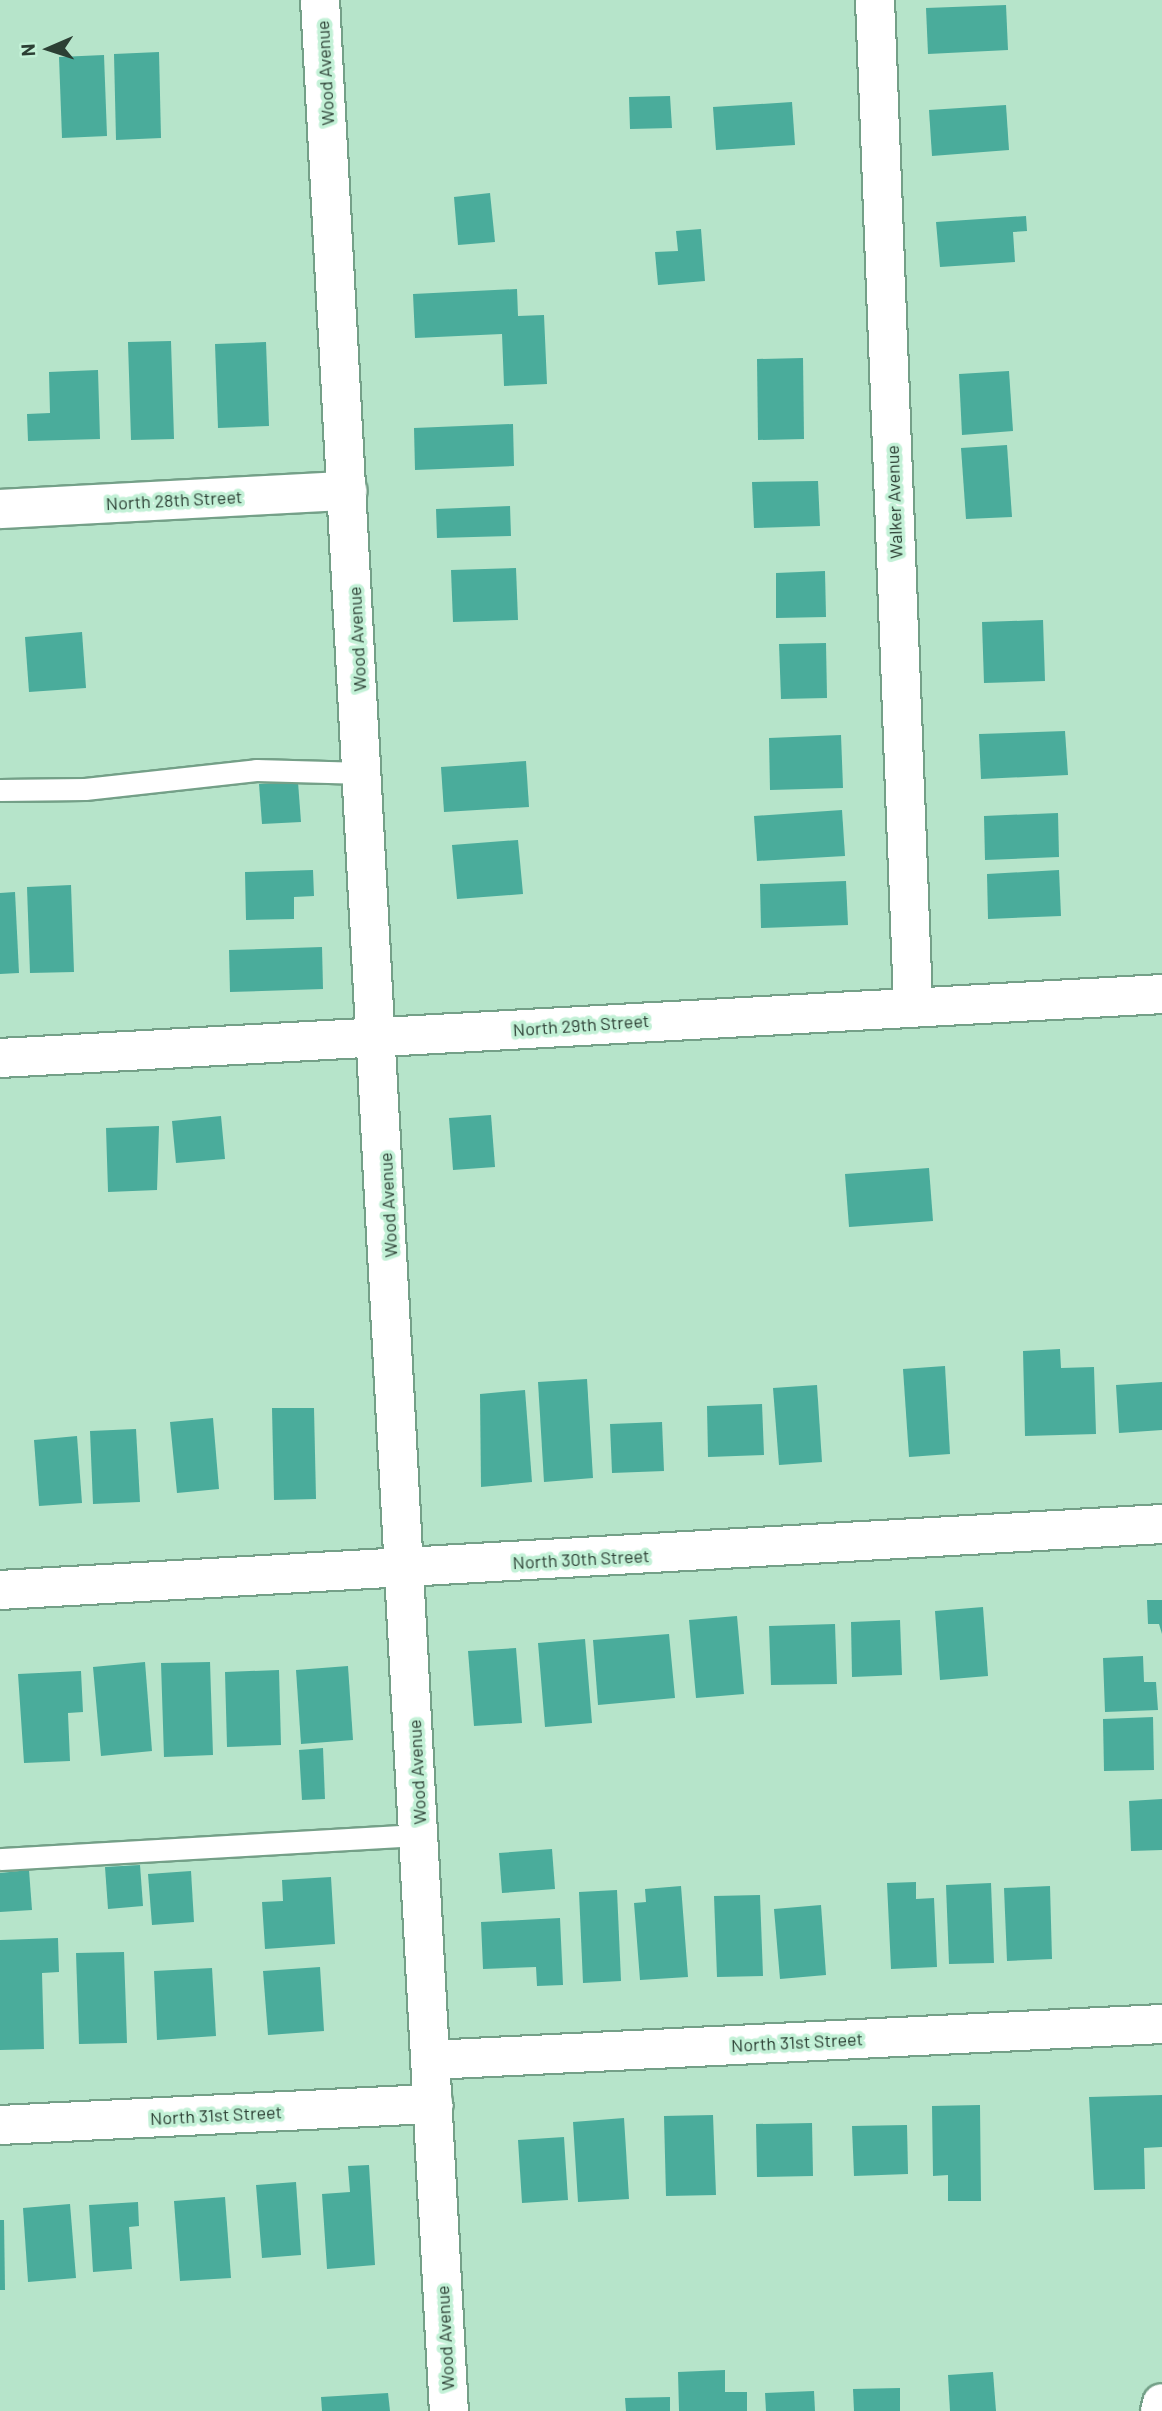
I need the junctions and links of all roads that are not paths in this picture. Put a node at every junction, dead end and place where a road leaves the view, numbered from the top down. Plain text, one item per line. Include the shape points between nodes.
1 (320, 0) edge
2 (875, 0) edge
3 (348, 491) junction
4 (0, 509) edge
5 (364, 773) junction
6 (0, 790) edge
7 (1162, 993) edge
8 (913, 1005) junction
9 (380, 1038) junction
10 (0, 1058) edge
11 (1162, 1524) edge
12 (406, 1569) junction
13 (0, 1590) edge
14 (420, 1835) junction
15 (0, 1859) edge
16 (1162, 2024) edge
17 (431, 2060) junction
18 (433, 2104) junction
19 (0, 2126) edge
20 (1162, 2403) edge
21 (449, 2411) edge
22 (1160, 2411) edge

1 - 3 street, Wood Avenue
2 - 8 street, Walker Avenue
3 - 4 street, North 28th Street
3 - 5 street, Wood Avenue
5 - 6 lane via 256,770 85,789
5 - 9 street, Wood Avenue
7 - 8 street, North 29th Street
8 - 9 street, North 29th Street
9 - 10 street, North 29th Street
9 - 12 street, Wood Avenue
11 - 12 street, North 30th Street
12 - 13 street, North 30th Street
12 - 14 street, Wood Avenue
14 - 15 lane
14 - 17 street, Wood Avenue
16 - 17 street, North 31st Street
17 - 18 street, Wood Avenue
18 - 19 street, North 31st Street
18 - 21 street, Wood Avenue
20 - 22 street

